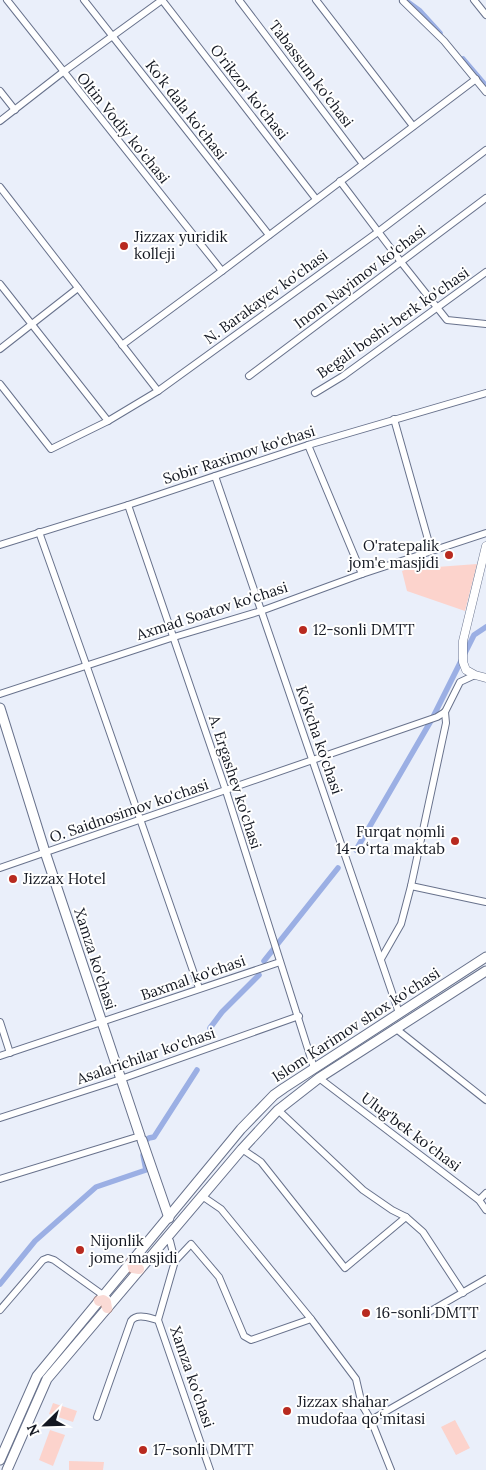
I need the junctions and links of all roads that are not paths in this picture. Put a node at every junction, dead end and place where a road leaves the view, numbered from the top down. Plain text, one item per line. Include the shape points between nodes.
1 (7, 0) edge
2 (84, 0) edge
3 (162, 0) edge
4 (239, 0) edge
5 (316, 0) edge
6 (474, 0) edge
7 (403, 1) edge
8 (486, 15) edge
9 (112, 37) junction
10 (63, 72) junction
11 (476, 79) junction
12 (0, 91) edge
13 (486, 92) edge
14 (15, 110) junction
15 (0, 121) edge
16 (413, 126) junction
17 (486, 150) edge
18 (363, 164) junction
19 (340, 181) junction
20 (0, 187) edge
21 (486, 198) edge
22 (316, 199) junction
23 (378, 232) junction
24 (269, 235) junction
25 (401, 262) junction
26 (222, 272) junction
27 (486, 272) edge
28 (0, 284) edge
29 (78, 288) junction
30 (437, 308) junction
31 (486, 324) edge
32 (32, 325) junction
33 (122, 344) junction
34 (0, 349) edge
35 (249, 376) dead end
36 (0, 384) edge
37 (158, 391) junction
38 (315, 393) dead end
39 (486, 393) edge
40 (394, 419) junction
41 (108, 421) junction
42 (308, 445) junction
43 (215, 476) junction
44 (128, 505) junction
45 (39, 532) junction
46 (486, 533) edge
47 (0, 545) edge
48 (486, 546) edge
49 (431, 550) junction
50 (362, 574) junction
51 (261, 611) junction
52 (174, 637) junction
53 (87, 666) junction
54 (475, 675) junction
55 (486, 678) edge
56 (0, 694) edge
57 (0, 708) edge
58 (445, 712) junction
59 (313, 761) junction
60 (226, 791) junction
61 (140, 819) junction
62 (46, 852) junction
63 (0, 868) edge
64 (411, 886) junction
65 (486, 902) edge
66 (486, 957) edge
67 (381, 959) junction
68 (280, 962) junction
69 (486, 971) edge
70 (199, 988) junction
71 (398, 1013) junction
72 (299, 1016) junction
73 (0, 1022) edge
74 (102, 1022) junction
75 (395, 1028) junction
76 (10, 1053) junction
77 (0, 1056) edge
78 (314, 1068) junction
79 (319, 1078) junction
80 (121, 1079) junction
81 (486, 1100) edge
82 (278, 1110) junction
83 (0, 1118) edge
84 (142, 1140) junction
85 (242, 1148) junction
86 (0, 1179) edge
87 (486, 1193) edge
88 (202, 1196) junction
89 (480, 1200) junction
90 (486, 1210) edge
91 (406, 1217) junction
92 (169, 1218) junction
93 (163, 1241) junction
94 (175, 1261) junction
95 (136, 1265) junction
96 (486, 1279) edge
97 (463, 1293) junction
98 (106, 1302) junction
99 (0, 1310) edge
100 (429, 1312) dead end
101 (311, 1319) junction
102 (158, 1320) junction
103 (486, 1354) edge
104 (97, 1417) dead end
105 (371, 1420) junction
106 (4, 1441) edge
107 (0, 1460) edge
108 (7, 1470) edge
109 (210, 1470) edge
110 (391, 1470) edge

1 - 10 street, Oltin Vodiy ko'chasi
2 - 9 street, Ko'k dala ko'chasi
3 - 9 street
3 - 22 street, O'rikzor ko'chasi
4 - 18 street, Tabassum ko'chasi
5 - 16 street
6 - 8 street
7 - 11 street via 444,41
9 - 10 street
9 - 24 street, Ko'k dala ko'chasi
10 - 14 street
10 - 26 street, Oltin Vodiy ko'chasi
11 - 13 street
11 - 16 street
12 - 14 street
14 - 15 street
16 - 18 street
17 - 23 street, N. Barakayev ko'chasi
18 - 19 street
19 - 22 street
19 - 23 street
20 - 29 street
21 - 25 street, Inom Nayimov ko'chasi
22 - 24 street
23 - 25 street
23 - 37 street, N. Barakayev ko'chasi
24 - 26 street
25 - 30 street
25 - 35 street, Inom Nayimov ko'chasi
26 - 33 street
27 - 30 street, Begali boshi-berk ko'chasi
28 - 32 street
29 - 32 street
29 - 33 street
30 - 31 street via 447,320
30 - 38 street, Begali boshi-berk ko'chasi
32 - 34 street
32 - 41 street
33 - 37 street
36 - 41 street, N. Barakayev ko'chasi via 52,449
37 - 41 street, N. Barakayev ko'chasi
39 - 40 street, Sobir Raximov ko'chasi
40 - 42 street, Sobir Raximov ko'chasi
40 - 49 street
42 - 43 street, Sobir Raximov ko'chasi
42 - 50 street
43 - 44 street, Sobir Raximov ko'chasi
43 - 51 street, Ko'kcha ko'chasi
44 - 45 street, Sobir Raximov ko'chasi
44 - 52 street, A. Ergashev ko'chasi
45 - 47 street, Sobir Raximov ko'chasi
45 - 53 street
46 - 49 street, Axmad Soatov ko'chasi
48 - 54 street via 463,641 462,658 466,670
49 - 50 street, Axmad Soatov ko'chasi
50 - 51 street, Axmad Soatov ko'chasi
51 - 52 street, Axmad Soatov ko'chasi
51 - 59 street, Ko'kcha ko'chasi
52 - 53 street, Axmad Soatov ko'chasi
52 - 60 street, A. Ergashev ko'chasi
53 - 56 street, Axmad Soatov ko'chasi
53 - 61 street
54 - 55 street
54 - 58 street via 460,682
57 - 62 main road, Xamza ko'chasi
58 - 59 street, O. Saidnosimov ko'chasi
58 - 64 street via 446,723
59 - 60 street, O. Saidnosimov ko'chasi
59 - 67 street, Ko'kcha ko'chasi
60 - 61 street, O. Saidnosimov ko'chasi
60 - 68 street, A. Ergashev ko'chasi
61 - 62 street, O. Saidnosimov ko'chasi
61 - 70 street
62 - 63 street, O. Saidnosimov ko'chasi
62 - 74 main road, Xamza ko'chasi
64 - 65 street
64 - 67 street via 401,924
66 - 71 main road, Islom Karimov shox ko'chasi
67 - 71 street, Ko'kcha ko'chasi
68 - 70 street, Baxmal ko'chasi
68 - 72 street, A. Ergashev ko'chasi
69 - 75 main road, Islom Karimov shox ko'chasi
70 - 74 street, Baxmal ko'chasi
71 - 78 main road, Islom Karimov shox ko'chasi
72 - 78 street, A. Ergashev ko'chasi
72 - 80 street, Asalarichilar ko'chasi
73 - 76 street
74 - 76 street, Baxmal ko'chasi
74 - 80 main road, Xamza ko'chasi
75 - 79 main road, Islom Karimov shox ko'chasi
75 - 81 street
76 - 77 street, Baxmal ko'chasi
78 - 92 main road, Islom Karimov shox ko'chasi via 274,1096 242,1129
79 - 82 main road, Islom Karimov shox ko'chasi
79 - 89 street, Ulug'bek ko'chasi
80 - 83 street, Asalarichilar ko'chasi
80 - 84 main road, Xamza ko'chasi
82 - 85 main road, Islom Karimov shox ko'chasi
82 - 91 street via 362,1190
84 - 86 street
84 - 92 main road, Xamza ko'chasi
85 - 88 main road, Islom Karimov shox ko'chasi
85 - 91 street via 260,1162 345,1268
87 - 89 street
88 - 93 main road, Islom Karimov shox ko'chasi
88 - 101 street via 221,1209
89 - 90 street, Ulug'bek ko'chasi
91 - 97 street via 423,1232
92 - 95 main road, Islom Karimov shox ko'chasi
93 - 94 street via 170,1241
93 - 95 main road, Islom Karimov shox ko'chasi
94 - 101 street via 191,1244 219,1277 247,1339
94 - 102 street, Xamza ko'chasi
95 - 98 main road, Islom Karimov shox ko'chasi
96 - 97 street
97 - 100 street
98 - 99 street via 48,1258
98 - 106 main road, Islom Karimov shox ko'chasi via 38,1376
98 - 108 main road, Islom Karimov shox ko'chasi via 47,1379
101 - 105 street via 356,1379 362,1405
102 - 104 street via 133,1318
102 - 109 street, Xamza ko'chasi
103 - 105 street
105 - 110 street
106 - 107 main road, Islom Karimov shox ko'chasi

